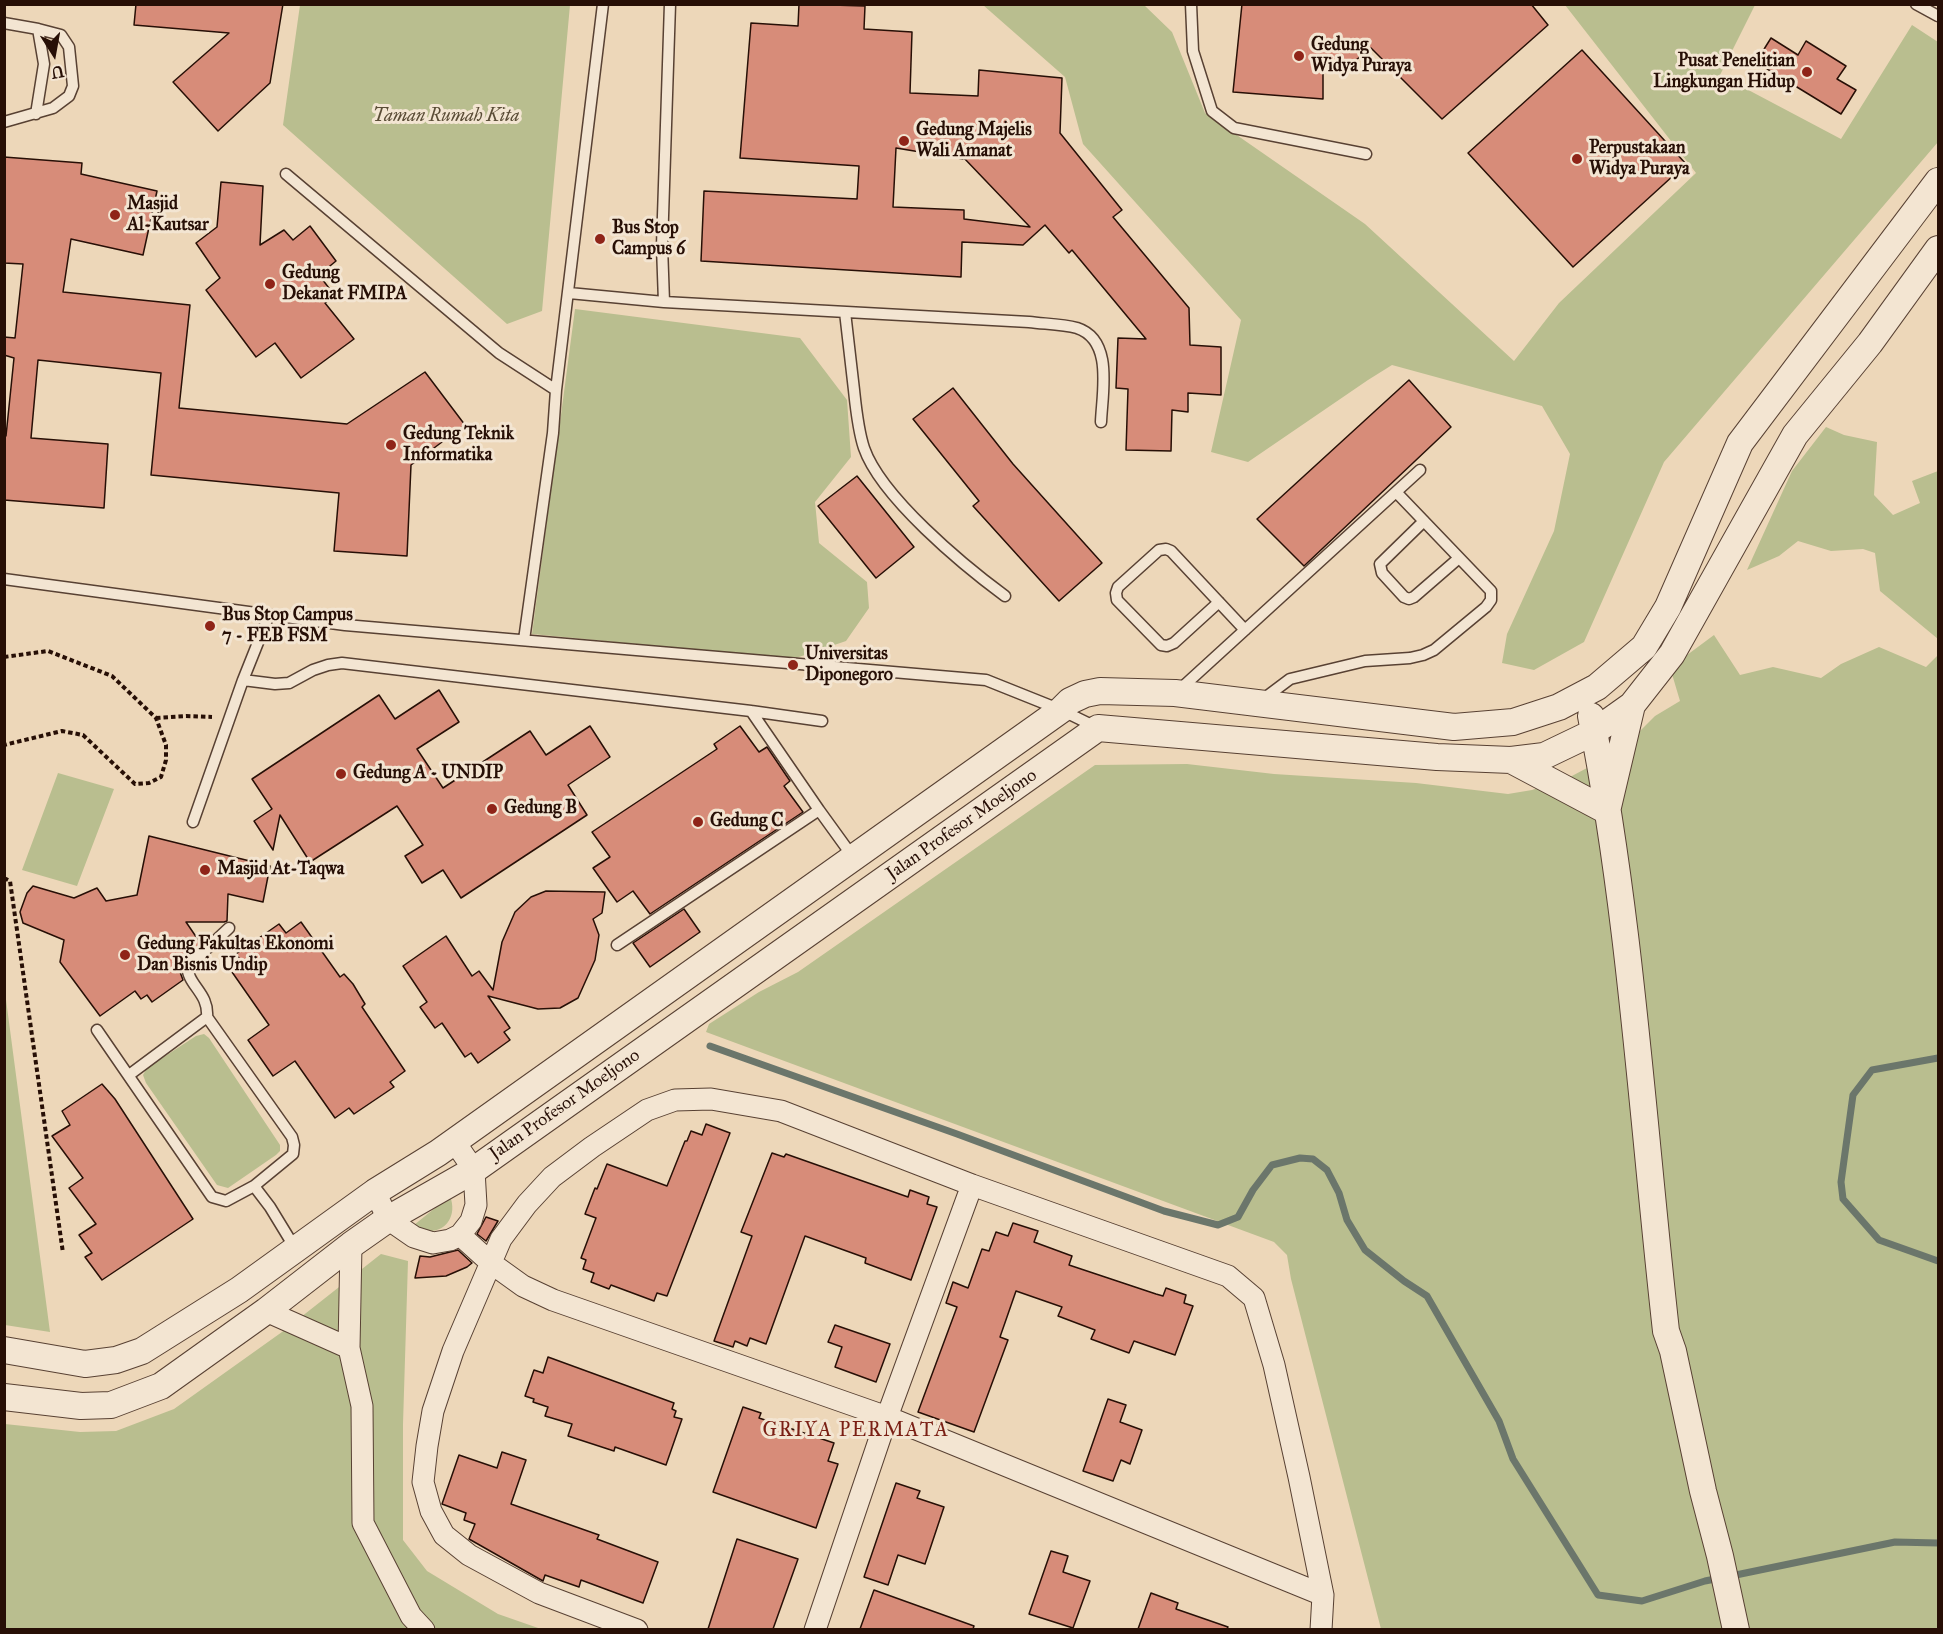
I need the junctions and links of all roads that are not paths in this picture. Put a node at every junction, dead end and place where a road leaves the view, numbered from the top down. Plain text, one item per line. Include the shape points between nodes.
1 (603, 4) edge
2 (670, 4) edge
3 (1191, 4) edge
4 (1916, 4) edge
5 (1938, 15) edge
6 (4, 23) edge
7 (38, 29) junction
8 (36, 114) junction
9 (4, 122) edge
10 (1366, 154) dead end
11 (286, 174) dead end
12 (1938, 181) edge
13 (1938, 249) edge
14 (569, 293) junction
15 (664, 302) junction
16 (845, 312) junction
17 (556, 390) junction
18 (1101, 422) dead end
19 (1420, 470) dead end
20 (1396, 492) junction
21 (1424, 521) junction
22 (1459, 558) junction
23 (4, 579) edge
24 (1005, 596) dead end
25 (1219, 603) junction
26 (269, 615) junction
27 (1245, 630) junction
28 (524, 640) junction
29 (243, 680) junction
30 (1587, 691) junction
31 (1175, 693) junction
32 (1257, 703) junction
33 (1632, 705) junction
34 (1061, 710) junction
35 (751, 711) junction
36 (822, 721) dead end
37 (1098, 728) junction
38 (1594, 732) junction
39 (1512, 760) junction
40 (819, 810) junction
41 (1607, 811) junction
42 (193, 822) dead end
43 (853, 857) junction
44 (229, 928) dead end
45 (617, 945) dead end
46 (207, 1017) junction
47 (97, 1030) dead end
48 (129, 1076) junction
49 (454, 1141) junction
50 (474, 1170) junction
51 (972, 1185) junction
52 (254, 1186) junction
53 (375, 1192) junction
54 (388, 1219) junction
55 (460, 1236) junction
56 (351, 1245) junction
57 (295, 1248) junction
58 (491, 1263) junction
59 (239, 1290) junction
60 (266, 1311) junction
61 (349, 1347) junction
62 (4, 1350) edge
63 (4, 1397) edge
64 (886, 1417) junction
65 (1323, 1595) junction
66 (424, 1629) edge
67 (637, 1629) edge
68 (815, 1629) edge
69 (1321, 1629) edge
70 (1736, 1629) edge

1 - 14 lane
2 - 15 lane via 662,246
3 - 10 lane via 1193,51 1212,111 1234,128
4 - 5 lane
6 - 7 lane
7 - 8 lane via 45,64
7 - 8 lane via 61,35 69,47 73,86 69,96
8 - 9 lane
11 - 17 lane via 498,353
12 - 30 street via 1740,443 1668,607 1644,647
13 - 33 street via 1870,343 1795,435 1672,654
14 - 15 lane
14 - 17 lane
15 - 16 lane
16 - 18 lane via 1076,328 1089,334 1102,357
16 - 24 lane via 857,418 864,448 877,473 917,520
17 - 28 lane
19 - 20 lane
20 - 21 lane
20 - 27 lane
21 - 22 lane
21 - 22 lane via 1380,564 1382,573 1404,597 1414,597
22 - 32 lane via 1491,591 1491,600 1434,650 1410,658 1365,661 1290,679
23 - 26 lane
25 - 25 lane via 1166,549 1159,550 1116,593 1117,600 1161,645 1167,646
25 - 27 lane
26 - 28 lane
26 - 29 lane
27 - 31 lane
28 - 34 lane via 986,680
29 - 35 lane via 289,683 313,670 342,663
29 - 42 lane
30 - 32 street via 1559,707 1513,722 1454,727
30 - 38 street
31 - 32 street
31 - 34 street via 1100,691 1070,701
33 - 38 street
33 - 41 street
34 - 37 lane
34 - 43 street
35 - 36 lane
35 - 40 lane
37 - 39 street
37 - 50 street, Jalan Profesor Moeljono
38 - 39 street via 1544,756
38 - 41 street
39 - 41 street
40 - 43 lane
40 - 45 lane
41 - 70 street via 1630,970 1666,1331
43 - 49 street
44 - 46 lane via 187,964 187,974 208,1006
46 - 48 lane
46 - 52 lane via 292,1137 293,1154
47 - 48 lane
48 - 52 lane via 212,1197 226,1201
49 - 50 street
49 - 53 street
50 - 54 street, Jalan Profesor Moeljono
50 - 55 street via 476,1205
51 - 58 street via 781,1111 711,1099 675,1100 647,1110 552,1177 501,1239
51 - 64 street
51 - 65 street via 1228,1276 1254,1298 1274,1365
52 - 57 lane
53 - 54 street
53 - 57 street
54 - 55 street via 414,1237 433,1243
54 - 56 street, Jalan Profesor Moeljono
55 - 58 street
56 - 60 street, Jalan Profesor Moeljono
56 - 61 street
57 - 59 street
58 - 64 street via 523,1286 553,1300
58 - 67 street via 453,1351 433,1411 423,1482 431,1511 444,1535 499,1573 538,1593
59 - 60 street
59 - 62 street via 142,1351 117,1360 85,1364
60 - 61 street
60 - 63 street, Jalan Profesor Moeljono via 161,1386 111,1405 81,1406
61 - 66 street via 362,1406 363,1523 411,1616
64 - 65 street
64 - 68 street
65 - 69 street

